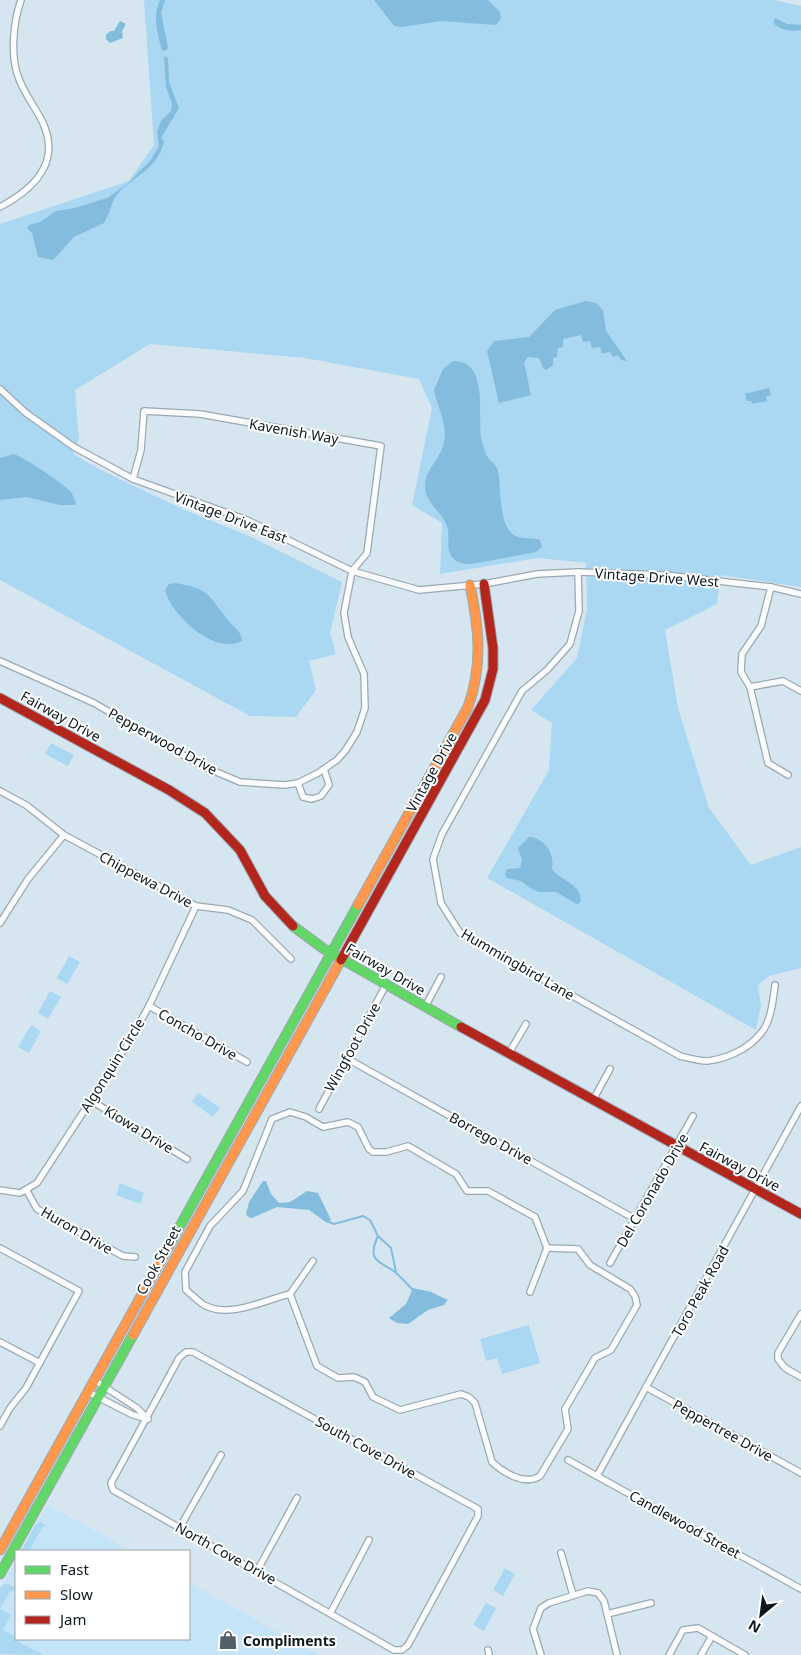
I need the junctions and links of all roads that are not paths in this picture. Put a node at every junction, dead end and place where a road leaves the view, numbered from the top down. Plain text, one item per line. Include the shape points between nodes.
1 (21, 0) edge
2 (0, 207) edge
3 (0, 389) edge
4 (133, 479) junction
5 (352, 571) junction
6 (578, 572) junction
7 (484, 584) junction
8 (470, 585) junction
9 (771, 587) junction
10 (801, 594) edge
11 (0, 661) edge
12 (750, 687) junction
13 (801, 690) edge
14 (0, 698) edge
15 (324, 769) junction
16 (788, 775) dead end
17 (298, 782) junction
18 (0, 791) edge
19 (64, 834) junction
20 (196, 906) junction
21 (0, 923) edge
22 (331, 952) junction
23 (291, 959) dead end
24 (342, 959) junction
25 (441, 977) dead end
26 (386, 985) junction
27 (775, 985) dead end
28 (149, 1006) junction
29 (425, 1007) junction
30 (526, 1024) dead end
31 (509, 1053) junction
32 (346, 1058) junction
33 (247, 1062) dead end
34 (610, 1069) dead end
35 (90, 1100) junction
36 (593, 1100) junction
37 (801, 1106) edge
38 (318, 1109) dead end
39 (693, 1116) dead end
40 (676, 1147) junction
41 (188, 1159) dead end
42 (0, 1190) edge
43 (756, 1190) junction
44 (27, 1191) junction
45 (801, 1214) edge
46 (635, 1218) junction
47 (0, 1248) edge
48 (547, 1248) junction
49 (135, 1257) dead end
50 (313, 1261) dead end
51 (610, 1263) dead end
52 (530, 1292) dead end
53 (290, 1294) junction
54 (801, 1314) edge
55 (0, 1342) edge
56 (40, 1363) junction
57 (801, 1377) edge
58 (94, 1380) junction
59 (646, 1387) junction
60 (104, 1388) junction
61 (88, 1392) junction
62 (99, 1397) junction
63 (148, 1419) junction
64 (0, 1426) edge
65 (221, 1455) dead end
66 (568, 1460) dead end
67 (801, 1473) edge
68 (597, 1476) junction
69 (297, 1498) dead end
70 (180, 1527) junction
71 (369, 1540) dead end
72 (0, 1550) edge
73 (561, 1553) dead end
74 (257, 1570) junction
75 (0, 1574) edge
76 (801, 1589) edge
77 (572, 1595) junction
78 (651, 1603) dead end
79 (330, 1612) junction
80 (607, 1614) junction
81 (712, 1636) junction
82 (408, 1645) joint
83 (541, 1655) edge
84 (617, 1655) edge
85 (669, 1655) edge
86 (701, 1655) edge
87 (745, 1655) edge

1 - 2 street via 14,41 18,76 50,141 47,162 36,181
3 - 4 street, Vintage Drive East via 26,413 74,447
4 - 5 street, Vintage Drive East via 247,520
4 - 5 street, Kavenish Way via 141,450 144,411 200,414 381,446 367,553
5 - 8 street, Vintage Drive East via 419,590
5 - 15 street, Pepperwood Drive via 344,613 348,637 364,674 365,708 351,742 337,760
6 - 7 street, Vintage Drive West via 537,574
6 - 9 street, Vintage Drive West via 657,574
6 - 27 street, Hummingbird Lane via 579,611 570,644 522,691 442,834 433,859 441,903 460,933 680,1056 705,1061 726,1057 746,1046 762,1032
7 - 8 street, Vintage Drive East
7 - 24 street, Vintage Drive via 493,655 485,700
8 - 22 street, Vintage Drive via 481,638 477,686
9 - 10 street, Vintage Drive West
9 - 12 street via 761,626 742,654 741,672
11 - 17 street, Pepperwood Drive via 94,703 200,765 240,782 272,785
12 - 13 street via 783,681
12 - 16 street via 768,763
14 - 22 street, Fairway Drive via 205,813 240,850 265,896 299,932
15 - 17 street, Pepperwood Drive
15 - 17 street via 329,785 321,796 303,797
18 - 19 street, Chippewa Drive via 26,805
19 - 20 street, Chippewa Drive
19 - 21 street via 28,878
20 - 23 street, Chippewa Drive via 245,916
20 - 28 street, Algonquin Circle
22 - 24 street, Fairway Drive
22 - 58 street, Cook Street
24 - 26 street, Fairway Drive
24 - 60 street, Cook Street
25 - 29 street
26 - 29 street, Fairway Drive
26 - 32 street, Wingfoot Drive
28 - 33 street, Concho Drive
28 - 35 street, Algonquin Circle
29 - 31 street, Fairway Drive
30 - 31 street
31 - 36 street, Fairway Drive
32 - 38 street, Wingfoot Drive
32 - 46 street, Borrego Drive
34 - 36 street
35 - 41 street, Kiowa Drive
35 - 44 street, Algonquin Circle via 37,1183
36 - 40 street, Fairway Drive
37 - 43 street, Toro Peak Road
39 - 40 street, Del Coronado Drive
40 - 43 street, Fairway Drive
40 - 46 street, Del Coronado Drive
42 - 44 street via 14,1194
43 - 45 street, Fairway Drive
43 - 59 street, Toro Peak Road
44 - 49 street, Huron Drive via 37,1209 122,1256
46 - 51 street, Del Coronado Drive
47 - 56 street via 79,1291
48 - 52 street
48 - 53 street via 535,1217 488,1191 467,1191 456,1174 408,1146 373,1152 358,1127 348,1122 323,1127 290,1112 272,1119 243,1191 210,1226 185,1272 186,1290 204,1305 220,1310 233,1310
48 - 53 street via 578,1249 590,1266 630,1289 637,1305 612,1350 595,1358 565,1409 568,1429 543,1473 531,1480 523,1481 492,1462 475,1403 469,1397 461,1394 400,1410 373,1397 365,1382 354,1377 338,1378 317,1366
50 - 53 street
54 - 57 street via 778,1353 778,1359 785,1368
55 - 56 street
56 - 64 street
58 - 60 street
58 - 61 street, Cook Street
59 - 67 street, Peppertree Drive
59 - 68 street, Toro Peak Road
60 - 62 street, Cook Street
60 - 63 street via 137,1408
61 - 62 street
61 - 72 street, Cook Street
62 - 63 street
62 - 75 street, Cook Street
63 - 70 street, North Cove Drive via 111,1483 113,1490
63 - 82 street, South Cove Drive via 179,1358 186,1352 193,1352 478,1509 478,1516
65 - 70 street
66 - 68 street, Candlewood Street
68 - 76 street, Candlewood Street
69 - 74 street
70 - 74 street, North Cove Drive
71 - 79 street
73 - 77 street
74 - 79 street, North Cove Drive
77 - 80 street via 588,1591 598,1593
77 - 83 street via 549,1603 538,1613 533,1629
78 - 80 street
79 - 82 street, North Cove Drive via 394,1650 402,1650
80 - 84 street
81 - 85 street via 698,1628 683,1630
81 - 86 street
81 - 87 street

